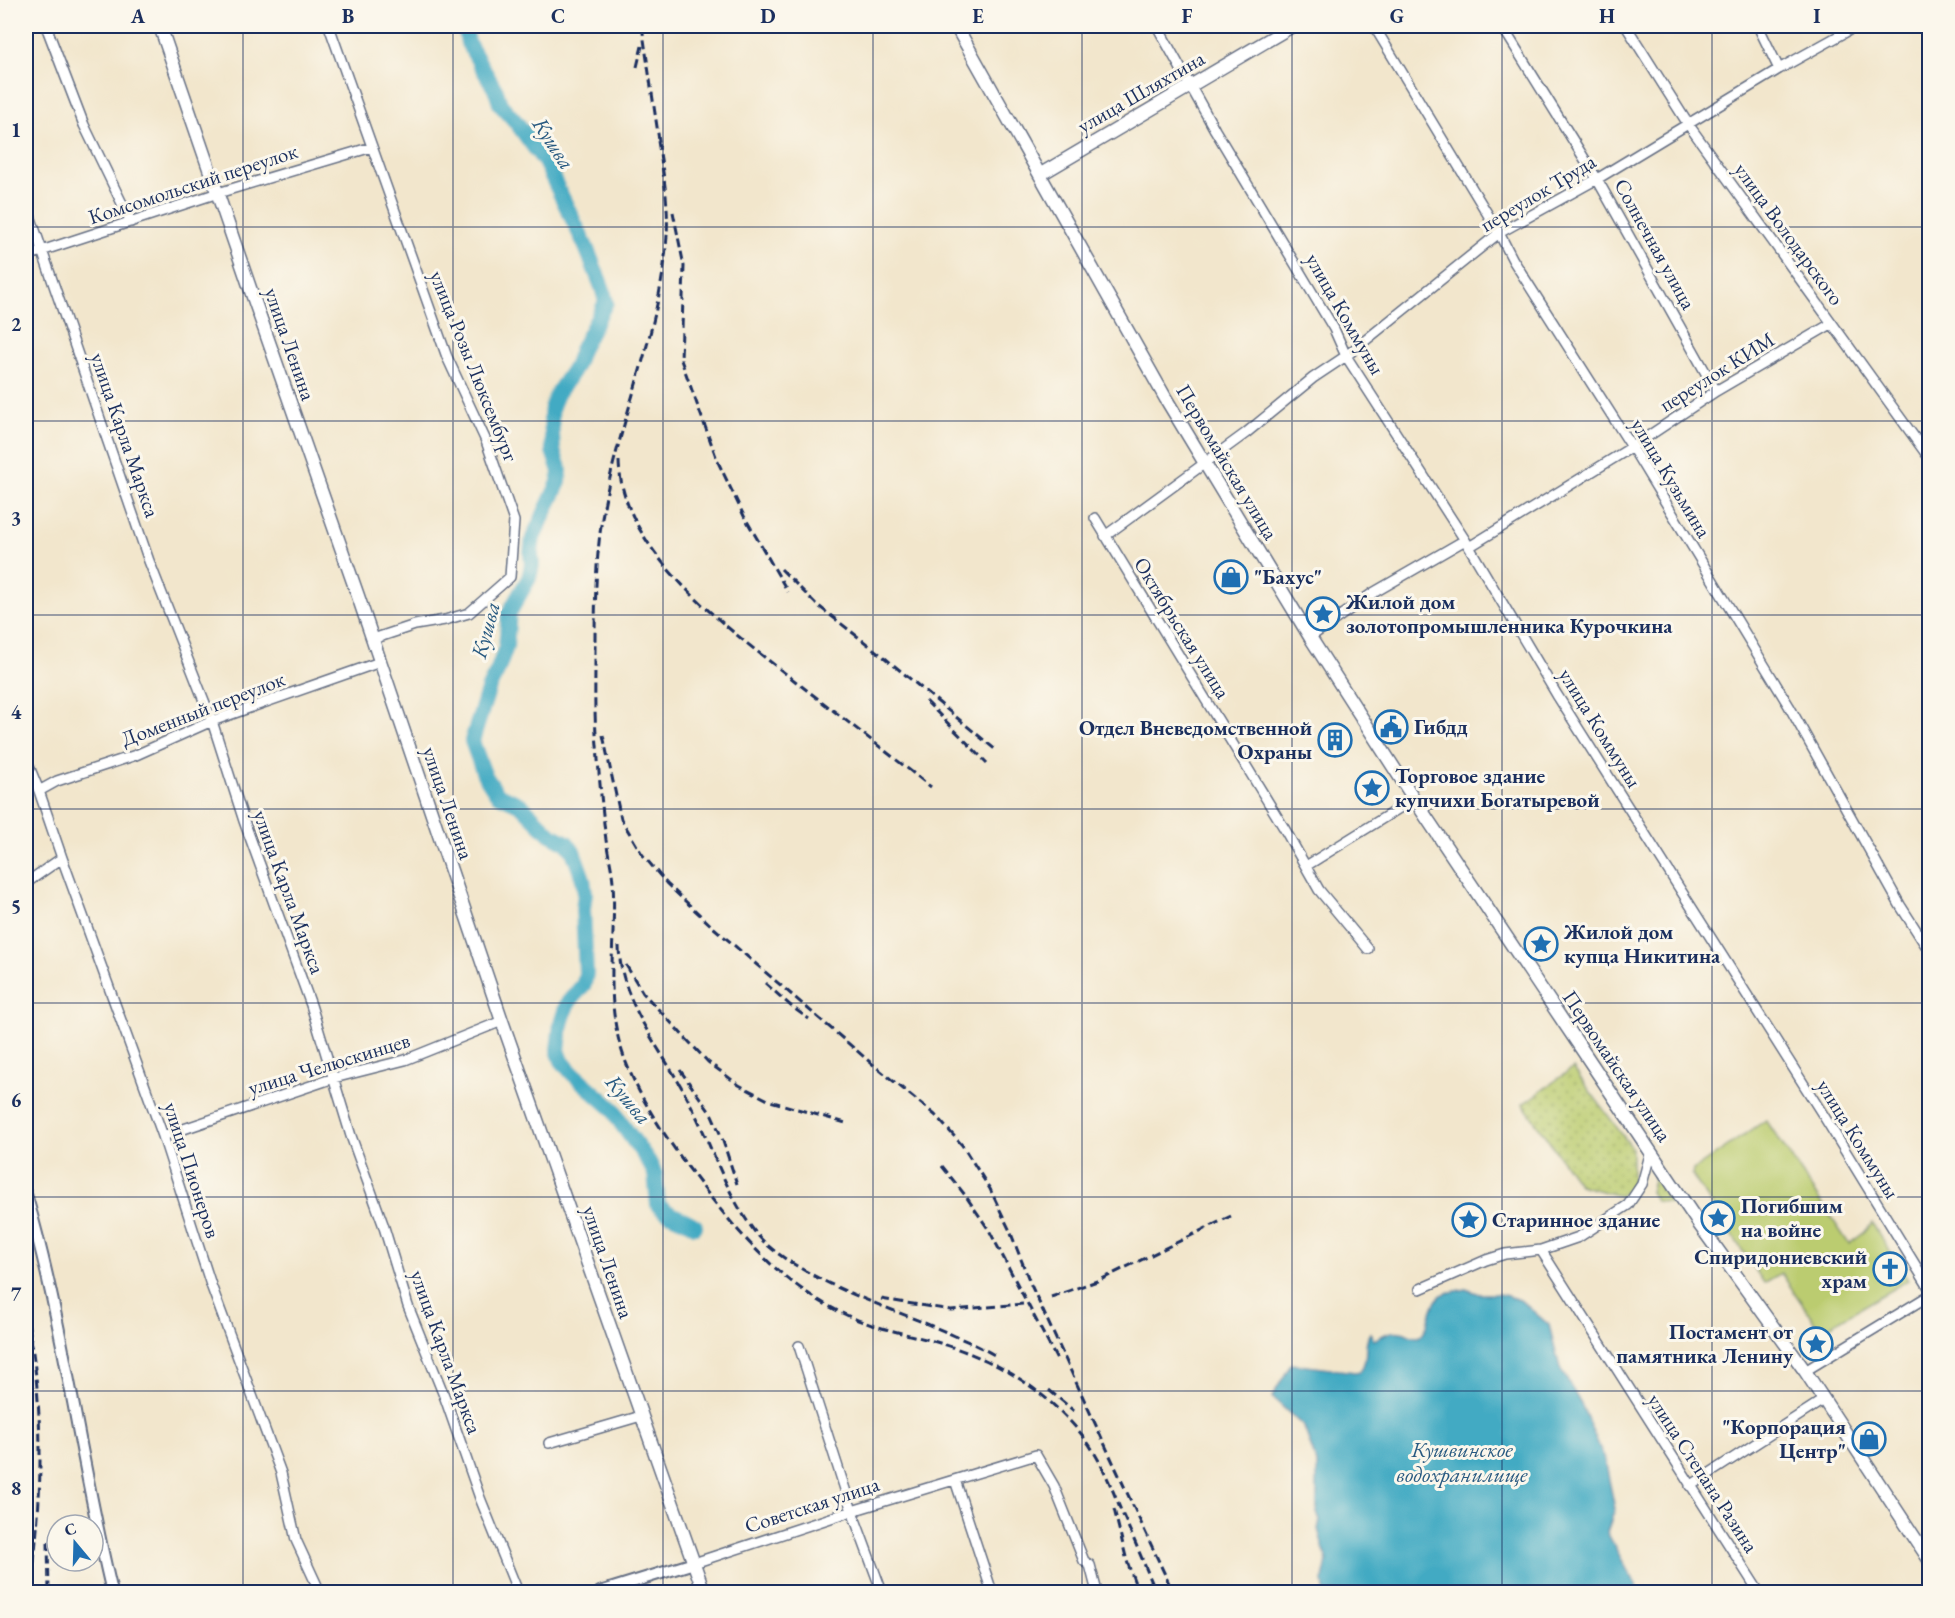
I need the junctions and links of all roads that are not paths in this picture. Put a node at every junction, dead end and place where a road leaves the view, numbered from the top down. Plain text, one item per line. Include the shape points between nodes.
1 (46, 26) edge
2 (160, 26) edge
3 (329, 26) edge
4 (956, 26) edge
5 (1157, 26) edge
6 (1292, 26) edge
7 (1374, 26) edge
8 (1502, 26) edge
9 (1626, 26) edge
10 (1758, 26) edge
11 (1853, 28) dead end
12 (1779, 69) junction
13 (1191, 85) junction
14 (1689, 124) junction
15 (372, 147) junction
16 (1041, 174) junction
17 (1598, 179) junction
18 (218, 193) junction
19 (26, 204) edge
20 (131, 222) junction
21 (1499, 233) junction
22 (43, 252) junction
23 (26, 256) edge
24 (1832, 324) junction
25 (1346, 356) junction
26 (1716, 391) junction
27 (1632, 447) junction
28 (1929, 459) edge
29 (1203, 462) junction
30 (1095, 518) dead end
31 (1105, 536) junction
32 (1467, 543) junction
33 (1310, 637) junction
34 (373, 639) junction
35 (380, 662) junction
36 (212, 721) junction
37 (26, 759) edge
38 (39, 791) junction
39 (1414, 799) junction
40 (62, 858) junction
41 (1306, 866) junction
42 (26, 883) edge
43 (1368, 949) dead end
44 (1929, 952) edge
45 (502, 1021) junction
46 (334, 1078) junction
47 (163, 1136) junction
48 (1651, 1151) junction
49 (26, 1194) edge
50 (1541, 1250) junction
51 (1420, 1289) dead end
52 (1929, 1289) edge
53 (1929, 1295) edge
54 (799, 1346) dead end
55 (1804, 1371) junction
56 (1822, 1400) junction
57 (641, 1416) junction
58 (549, 1443) dead end
59 (955, 1480) junction
60 (1690, 1486) junction
61 (852, 1511) junction
62 (1929, 1561) edge
63 (694, 1563) junction
64 (112, 1593) edge
65 (320, 1593) edge
66 (518, 1593) edge
67 (600, 1593) edge
68 (704, 1593) edge
69 (882, 1593) edge
70 (992, 1593) edge
71 (1097, 1593) edge
72 (1759, 1593) edge

1 - 20 street via 84,126
2 - 18 main road, улица Ленина
3 - 15 street, улица Розы Люксембург
4 - 16 main road, Первомайская улица
5 - 13 street, улица Коммуны
6 - 13 main road, улица Шляхтина
7 - 21 street, улица Кузьмина
8 - 17 street, Солнечная улица
9 - 14 street, улица Володарского
10 - 12 street
11 - 12 street, переулок Труда
12 - 14 street, переулок Труда
13 - 16 main road, улица Шляхтина
13 - 25 street, улица Коммуны
14 - 17 street, переулок Труда
14 - 24 street, улица Володарского
15 - 18 street, Комсомольский переулок
15 - 34 street, улица Розы Люксембург via 447,357 486,441 514,521 510,577 470,613
16 - 29 main road, Первомайская улица
17 - 21 street, переулок Труда
17 - 26 street, Солнечная улица
18 - 20 street, Комсомольский переулок
18 - 34 main road, улица Ленина
19 - 22 street, улица Карла Маркса
20 - 22 street, Комсомольский переулок
21 - 25 street, переулок Труда
21 - 27 street, улица Кузьмина
22 - 23 street, Комсомольский переулок
22 - 36 street, улица Карла Маркса via 149,561
24 - 26 street, переулок КИМ
24 - 28 street, улица Володарского
25 - 29 street, переулок Труда
25 - 32 street, улица Коммуны
26 - 27 street, переулок КИМ
27 - 32 street, переулок КИМ
27 - 44 street, улица Кузьмина via 1789,706
29 - 31 street, переулок Труда
29 - 33 main road, Первомайская улица
30 - 31 street, Октябрьская улица
31 - 41 street, Октябрьская улица
32 - 33 street, переулок КИМ via 1373,593
32 - 52 street, улица Коммуны via 1557,695
33 - 39 main road, Первомайская улица
34 - 35 main road, улица Ленина
35 - 36 street, Доменный переулок
35 - 45 main road, улица Ленина
36 - 38 street, Доменный переулок via 136,755 57,781
36 - 46 street, улица Карла Маркса
37 - 38 street, улица Пионеров
38 - 40 street, улица Пионеров
39 - 41 street
39 - 48 main road, Первомайская улица
40 - 42 street
40 - 47 street, улица Пионеров
41 - 43 street, Октябрьская улица via 1319,890
45 - 46 street, улица Челюскинцев via 405,1060
45 - 57 main road, улица Ленина
46 - 47 street, улица Челюскинцев
46 - 66 street, улица Карла Маркса via 408,1306
47 - 65 street, улица Пионеров via 211,1285 281,1473 296,1540
48 - 50 street via 1642,1184 1628,1205 1579,1237
48 - 55 main road, Первомайская улица
49 - 64 street
50 - 51 street via 1505,1254
50 - 60 street, улица Степана Разина
53 - 55 street
54 - 61 street
55 - 56 main road, Первомайская улица
56 - 60 street
56 - 62 main road, Первомайская улица
57 - 58 street
57 - 63 main road, улица Ленина
59 - 61 street, Советская улица
59 - 70 street
59 - 71 street, Советская улица via 1036,1455 1054,1486 1084,1561 1090,1565
60 - 72 street, улица Степана Разина
61 - 63 street, Советская улица
61 - 69 street
63 - 67 street, Советская улица
63 - 68 main road, улица Ленина

